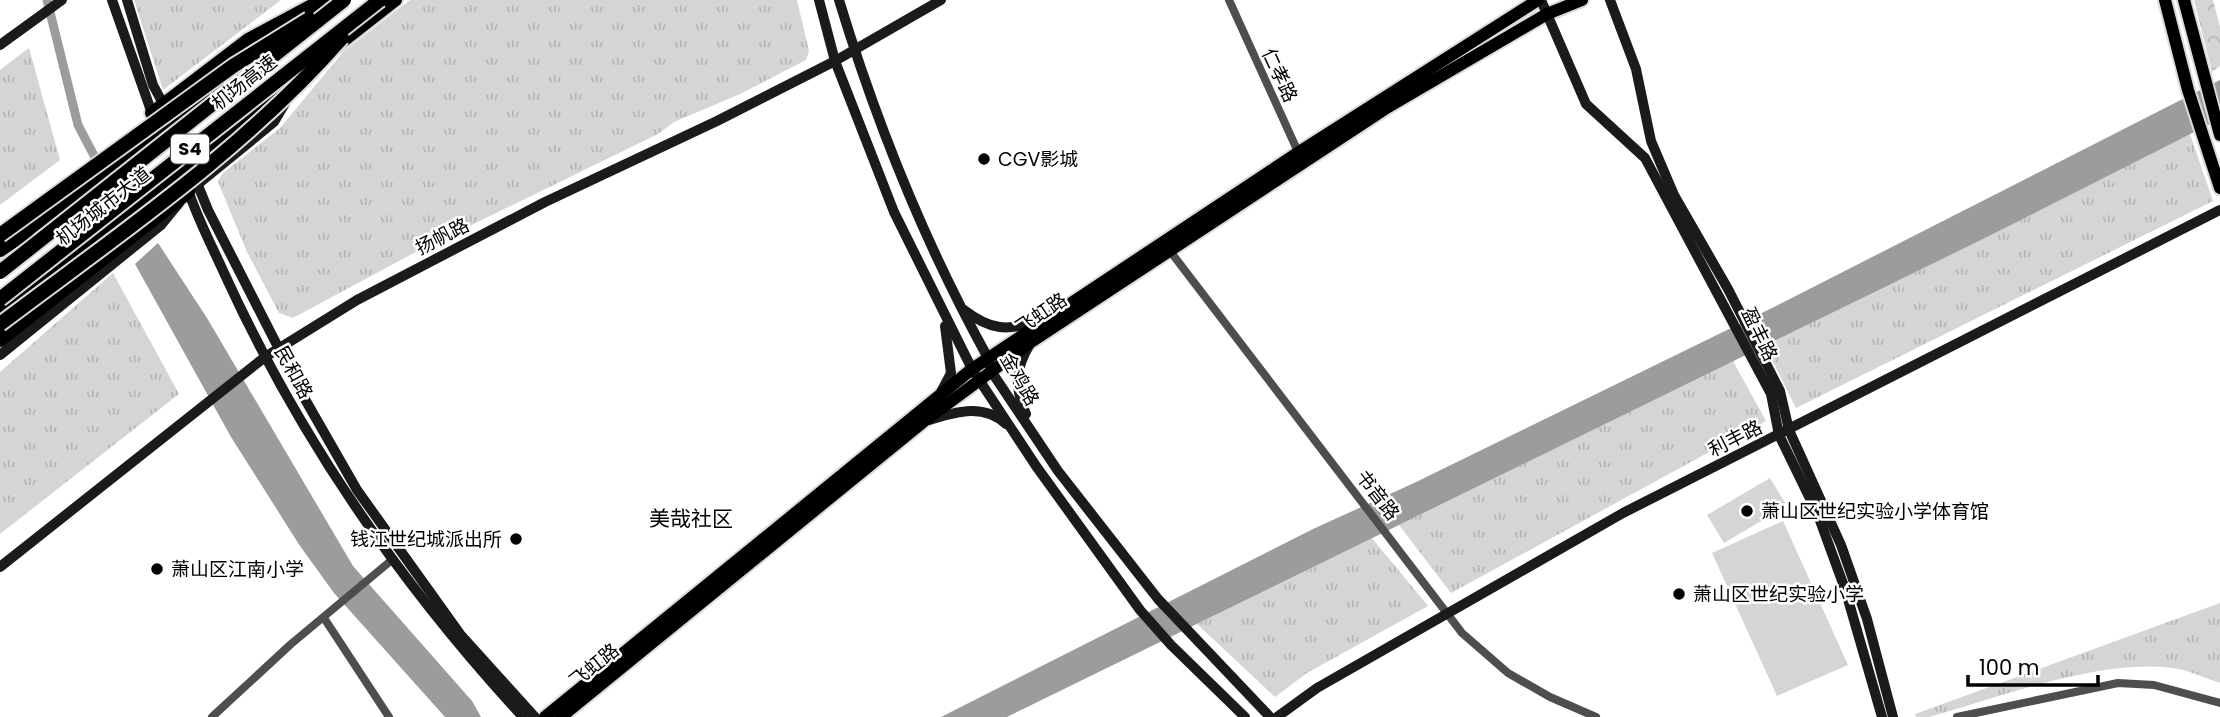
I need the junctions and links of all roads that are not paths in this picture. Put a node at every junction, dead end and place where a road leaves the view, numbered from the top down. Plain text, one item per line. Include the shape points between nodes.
1 (62, 0) edge
2 (112, 0) edge
3 (127, 0) edge
4 (321, 0) edge
5 (329, 0) edge
6 (342, 0) edge
7 (380, 0) edge
8 (396, 0) edge
9 (818, 0) edge
10 (839, 0) edge
11 (941, 0) edge
12 (1229, 0) edge
13 (1539, 0) edge
14 (1582, 0) edge
15 (1610, 0) edge
16 (2165, 0) edge
17 (2184, 0) edge
18 (364, 13) junction
19 (1547, 14) junction
20 (0, 46) edge
21 (854, 49) junction
22 (835, 61) junction
23 (303, 74) junction
24 (164, 104) junction
25 (151, 113) junction
26 (172, 122) junction
27 (161, 132) junction
28 (2220, 134) edge
29 (1301, 158) junction
30 (185, 167) junction
31 (193, 188) junction
32 (2220, 188) edge
33 (2220, 210) edge
34 (158, 221) junction
35 (28, 231) joint
36 (0, 235) edge
37 (0, 251) edge
38 (1170, 251) junction
39 (0, 272) edge
40 (0, 299) edge
41 (960, 307) junction
42 (941, 309) junction
43 (0, 312) edge
44 (1054, 314) junction
45 (0, 324) edge
46 (0, 340) edge
47 (1031, 342) junction
48 (280, 347) junction
49 (0, 355) edge
50 (265, 357) junction
51 (988, 358) junction
52 (981, 373) junction
53 (941, 392) junction
54 (923, 422) junction
55 (1784, 432) junction
56 (1016, 433) junction
57 (1035, 436) junction
58 (393, 559) junction
59 (0, 567) edge
60 (1449, 613) junction
61 (324, 618) junction
62 (2220, 703) edge
63 (212, 717) edge
64 (389, 717) edge
65 (523, 717) edge
66 (535, 717) edge
67 (545, 717) edge
68 (561, 717) edge
69 (1245, 717) edge
70 (1270, 717) edge
71 (1277, 717) edge
72 (1597, 717) edge
73 (1882, 717) edge
74 (1893, 717) edge
75 (1957, 717) edge

1 - 20 main road
2 - 25 main road, 民和路
3 - 24 main road, 民和路 via 153,85
4 - 24 main road via 248,39
5 - 26 main road, 机场城市大道
6 - 36 highway, bridge via 233,66
6 - 39 highway, 机场高速 / S4, bridge
7 - 18 highway, 机场高速 / S4, bridge
8 - 23 main road, 机场城市大道
9 - 22 main road, 金鸡路
10 - 21 main road, 金鸡路
11 - 21 main road, 扬帆路
12 - 29 street, 仁孝路
13 - 19 main road, 盈丰路
13 - 29 main road, 飞虹路
14 - 19 main road, 飞虹路
15 - 55 main road, 盈丰路 via 1636,69 1651,141 1674,195 1780,391
16 - 32 main road
17 - 28 main road
18 - 40 highway, 机场高速 / S4, bridge
18 - 45 highway, bridge via 302,85 165,199
19 - 29 main road, 飞虹路
19 - 55 main road, 盈丰路 via 1586,104 1645,158 1772,394
21 - 22 main road, 扬帆路
21 - 41 main road, 金鸡路 via 913,210
22 - 42 main road, 金鸡路 via 894,212
22 - 48 main road, 扬帆路 via 455,249
23 - 30 main road, 机场城市大道
23 - 31 main road via 274,122
24 - 25 main road
24 - 26 main road, 民和路
25 - 27 main road, 民和路
26 - 27 main road, 机场城市大道
26 - 30 main road, 民和路
27 - 30 main road, 民和路
27 - 35 main road, 机场城市大道
29 - 38 main road, 飞虹路
29 - 44 main road, 飞虹路
30 - 31 main road, 民和路
30 - 43 main road, 机场城市大道
31 - 34 highway
31 - 48 main road, 民和路
31 - 50 main road, 民和路
33 - 55 main road, 利丰路
34 - 46 highway
34 - 49 main road
35 - 37 highway
38 - 47 main road, 飞虹路
38 - 60 street, 书音路
41 - 44 main road via 986,325 1007,329
41 - 51 main road, 金鸡路
42 - 52 main road, 金鸡路
42 - 53 main road via 952,360
44 - 51 main road, 飞虹路
47 - 52 main road, 飞虹路
47 - 57 main road via 1021,359 1016,386
48 - 50 main road, 扬帆路
48 - 66 main road, 民和路 via 357,490 460,634
50 - 58 main road, 民和路 via 323,456
50 - 59 main road, 扬帆路
51 - 52 main road, 飞虹路
52 - 53 main road, 飞虹路
52 - 54 main road, 飞虹路
52 - 56 main road, 金鸡路
52 - 57 main road, 金鸡路
53 - 67 main road, 飞虹路
54 - 56 main road via 972,410 1000,418
54 - 68 main road, 飞虹路
55 - 60 main road, 利丰路 via 1623,513
55 - 73 main road, 盈丰路 via 1859,630
55 - 74 main road, 盈丰路 via 1841,545
56 - 69 main road, 金鸡路 via 1140,610
57 - 70 main road, 金鸡路 via 1158,599
58 - 61 street
58 - 65 main road, 民和路 via 413,589
60 - 71 main road, 利丰路 via 1317,688
60 - 72 street, 书音路 via 1462,634 1508,673 1550,698
61 - 63 street
61 - 64 street
62 - 75 street via 2154,685 2118,682

